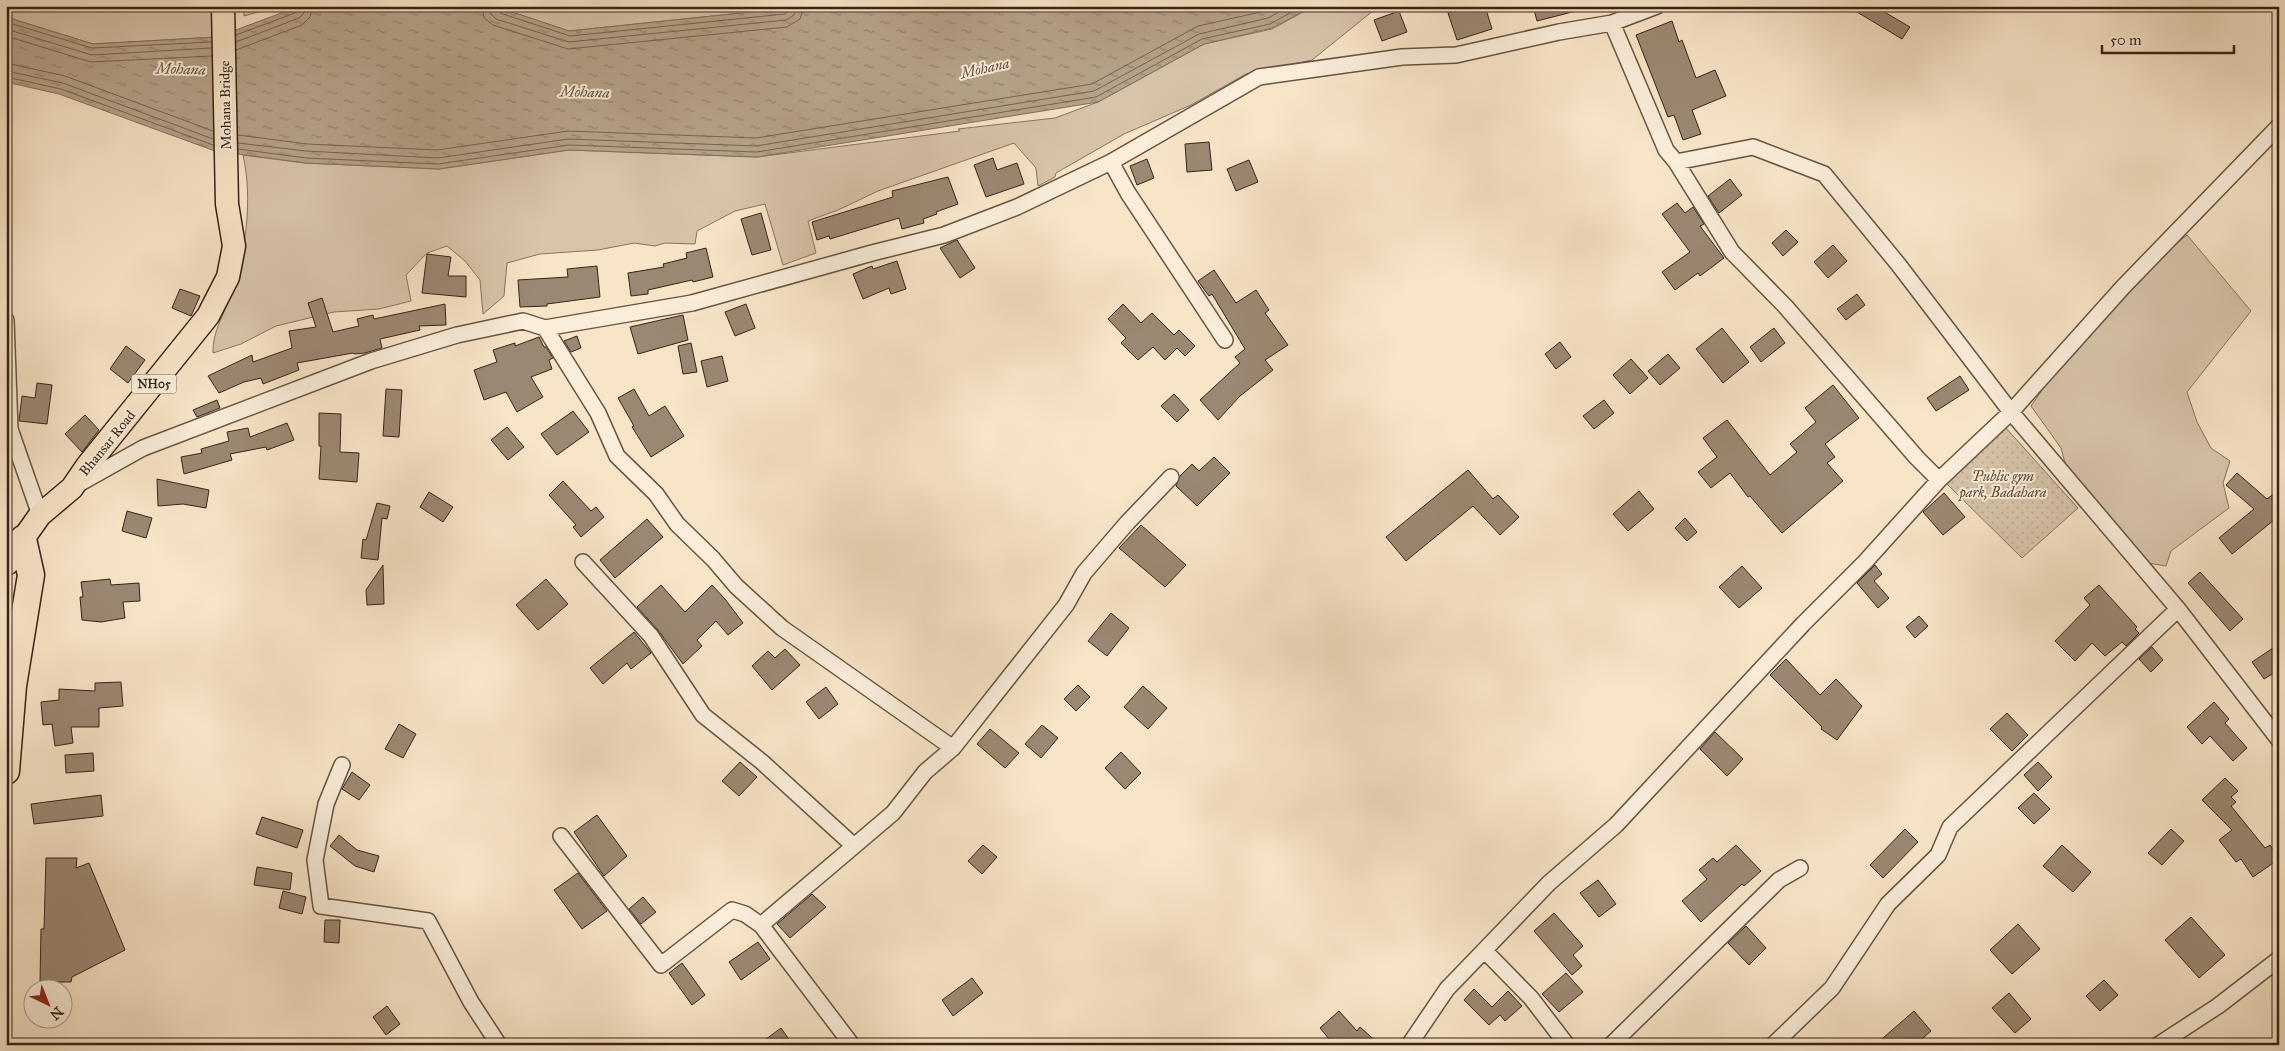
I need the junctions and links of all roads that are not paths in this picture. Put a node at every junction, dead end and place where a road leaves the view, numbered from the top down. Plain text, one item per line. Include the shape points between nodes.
1 (223, 6) edge
2 (1657, 6) edge
3 (1612, 23) junction
4 (2279, 126) edge
5 (1111, 162) junction
6 (1676, 162) junction
7 (227, 204) joint
8 (6, 320) edge
9 (545, 328) junction
10 (1226, 340) dead end
11 (2011, 412) junction
12 (12, 455) edge
13 (1171, 477) dead end
14 (1939, 480) junction
15 (72, 488) junction
16 (40, 515) junction
17 (23, 539) junction
18 (6, 562) edge
19 (583, 562) dead end
20 (2178, 609) junction
21 (2279, 740) edge
22 (953, 748) junction
23 (342, 765) dead end
24 (6, 771) edge
25 (561, 836) dead end
26 (854, 846) junction
27 (1800, 868) dead end
28 (761, 925) junction
29 (1485, 951) junction
30 (2279, 959) edge
31 (499, 1045) edge
32 (852, 1045) edge
33 (1409, 1045) edge
34 (1567, 1045) edge
35 (1611, 1045) edge
36 (1773, 1045) edge
37 (2158, 1045) edge

1 - 7 main road, Mohana Bridge / NH05
2 - 3 street
3 - 5 street via 1456,54 1402,57 1260,77
3 - 6 street via 1666,150
4 - 11 street via 2123,288
5 - 9 street via 944,236 692,303
5 - 10 street via 1128,194
6 - 11 street via 1753,147 1824,174 1898,264
6 - 14 street via 1732,252 1785,306
7 - 15 main road, Bhansar Road / NH05 via 234,246 228,277 208,316
8 - 12 street
9 - 15 street via 523,321 456,335 371,361 143,448
9 - 22 street via 598,413 617,456 656,494 677,524 736,586 782,628
11 - 14 street
11 - 20 street
12 - 16 street
13 - 22 street via 1084,574 1066,605
14 - 29 street via 1616,825 1549,883
15 - 16 main road, Bhansar Road / NH05
16 - 17 main road, Bhansar Road / NH05
17 - 18 highway, NH05
17 - 24 highway via 31,576 13,686
19 - 26 street via 651,636 703,715 762,762
20 - 21 street
20 - 36 street via 1950,827 1938,855 1888,904 1832,988
22 - 26 street via 925,772 893,813
23 - 31 street via 326,804 315,860 321,906 428,921 471,1002
25 - 28 street via 661,965 732,910
26 - 28 street
27 - 35 street via 1779,880
28 - 32 street
29 - 33 street via 1447,989
29 - 34 street via 1531,998
30 - 37 street via 2218,1006

